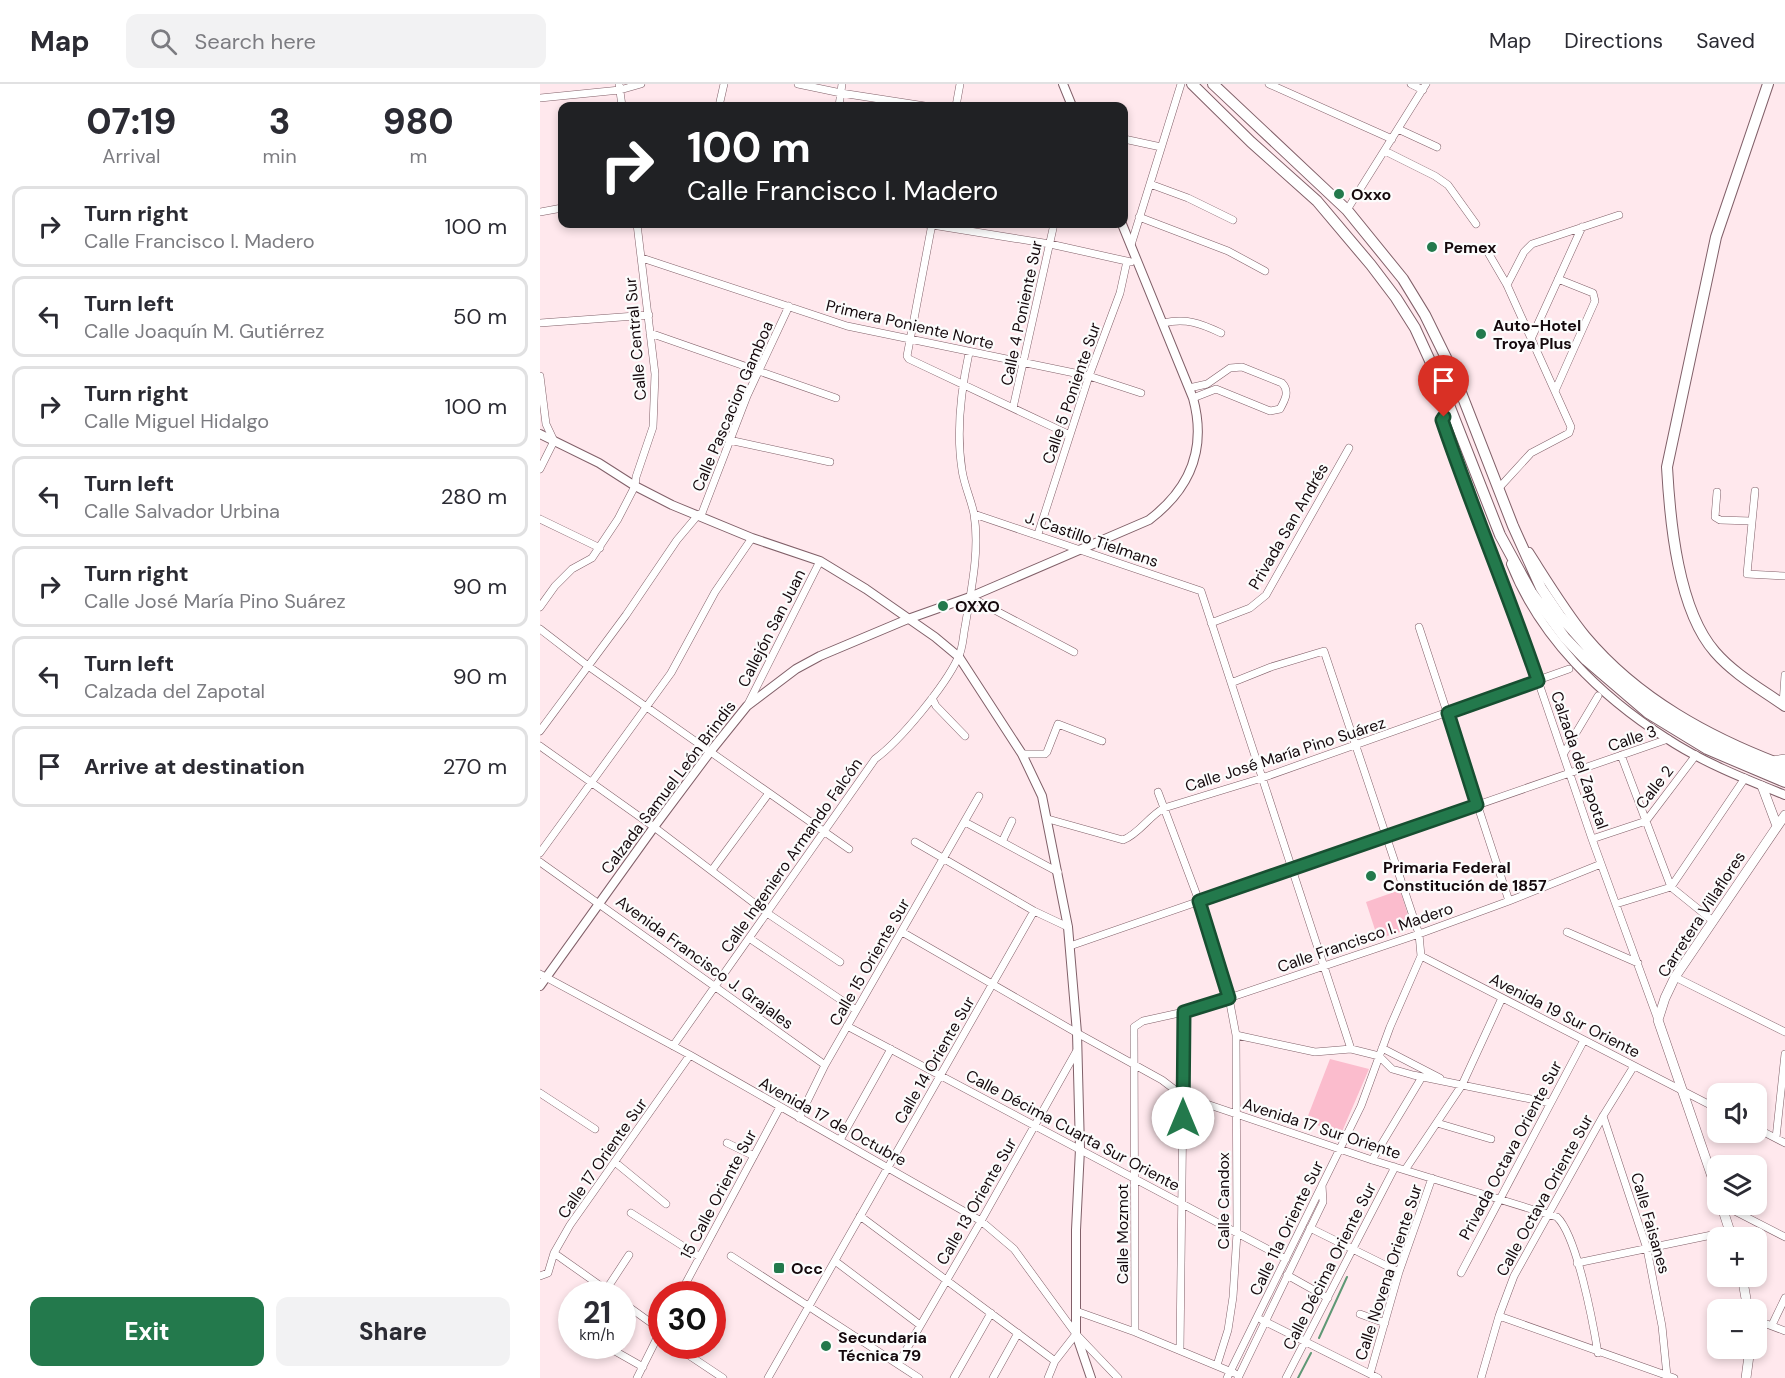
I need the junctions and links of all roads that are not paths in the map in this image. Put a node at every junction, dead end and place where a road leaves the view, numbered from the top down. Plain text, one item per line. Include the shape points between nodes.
1 (641, 84) edge
2 (724, 84) edge
3 (798, 84) edge
4 (842, 84) edge
5 (960, 84) edge
6 (1063, 84) edge
7 (1180, 84) edge
8 (1192, 84) edge
9 (1269, 84) edge
10 (1411, 84) edge
11 (1768, 84) edge
12 (1218, 86) edge
13 (620, 87) edge
14 (1424, 87) edge
15 (841, 93) junction
16 (540, 98) edge
17 (622, 102) edge
18 (720, 102) edge
19 (839, 102) edge
20 (899, 102) edge
21 (957, 102) edge
22 (1070, 102) edge
23 (1398, 129) junction
24 (1392, 139) junction
25 (1128, 141) edge
26 (1161, 147) junction
27 (1437, 147) dead end
28 (1385, 151) junction
29 (1150, 184) junction
30 (558, 209) edge
31 (1347, 210) junction
32 (540, 212) edge
33 (1619, 215) dead end
34 (1139, 217) junction
35 (1233, 220) dead end
36 (1476, 224) dead end
37 (1582, 227) junction
38 (637, 228) edge
39 (929, 228) edge
40 (954, 228) edge
41 (1053, 228) edge
42 (1124, 228) edge
43 (1050, 244) junction
44 (1131, 245) junction
45 (1486, 249) dead end
46 (642, 258) junction
47 (1127, 261) junction
48 (1140, 264) junction
49 (1265, 271) dead end
50 (1558, 279) junction
51 (1507, 285) junction
52 (789, 306) junction
53 (649, 315) junction
54 (540, 323) edge
55 (1163, 323) junction
56 (650, 333) junction
57 (1221, 333) dead end
58 (910, 338) junction
59 (1530, 339) junction
60 (969, 353) junction
61 (1023, 364) junction
62 (759, 372) junction
63 (540, 376) edge
64 (1089, 376) junction
65 (963, 384) junction
66 (1189, 388) junction
67 (1555, 391) junction
68 (1141, 393) dead end
69 (836, 398) dead end
70 (1193, 398) junction
71 (1013, 408) junction
72 (1451, 412) junction
73 (540, 434) edge
74 (1070, 435) junction
75 (1460, 435) junction
76 (729, 440) junction
77 (1449, 440) junction
78 (554, 441) junction
79 (1349, 448) dead end
80 (830, 462) dead end
81 (540, 469) edge
82 (635, 486) junction
83 (1498, 489) junction
84 (1755, 491) dead end
85 (1717, 492) dead end
86 (974, 514) junction
87 (698, 515) junction
88 (540, 519) edge
89 (1751, 521) junction
90 (1513, 526) junction
91 (1038, 534) junction
92 (1500, 536) junction
93 (752, 538) junction
94 (600, 548) junction
95 (1082, 550) junction
96 (820, 561) junction
97 (1785, 576) edge
98 (970, 597) junction
99 (540, 607) edge
100 (908, 619) junction
101 (1211, 623) junction
102 (1419, 627) dead end
103 (540, 629) edge
104 (1074, 652) dead end
105 (959, 657) junction
106 (588, 666) junction
107 (1569, 669) dead end
108 (1785, 675) edge
109 (1538, 681) junction
110 (1231, 683) junction
111 (1598, 696) dead end
112 (932, 698) junction
113 (1784, 705) edge
114 (747, 706) junction
115 (646, 707) junction
116 (1448, 713) junction
117 (540, 731) edge
118 (965, 736) dead end
119 (1668, 739) junction
120 (1102, 741) dead end
121 (1355, 745) junction
122 (540, 746) edge
123 (710, 752) junction
124 (1564, 753) junction
125 (1022, 754) junction
126 (1622, 755) junction
127 (1696, 755) junction
128 (1785, 759) edge
129 (1773, 760) junction
130 (1785, 765) edge
131 (1570, 773) junction
132 (1785, 774) edge
133 (1262, 778) junction
134 (1745, 778) junction
135 (1785, 782) edge
136 (591, 783) junction
137 (1762, 786) junction
138 (1158, 792) dead end
139 (769, 793) junction
140 (1785, 795) edge
141 (979, 796) dead end
142 (1477, 805) junction
143 (1164, 808) junction
144 (1785, 815) edge
145 (1048, 819) junction
146 (1012, 821) dead end
147 (1646, 821) junction
148 (964, 822) junction
149 (1781, 824) edge
150 (654, 827) junction
151 (825, 831) junction
152 (1386, 837) junction
153 (1592, 839) junction
154 (915, 842) dead end
155 (1002, 842) junction
156 (849, 849) dead end
157 (540, 853) edge
158 (944, 858) junction
159 (540, 862) edge
160 (1601, 864) junction
161 (1292, 869) junction
162 (712, 870) junction
163 (1058, 872) junction
164 (1671, 887) junction
165 (1199, 901) junction
166 (1509, 901) junction
167 (600, 903) junction
168 (1616, 904) junction
169 (1034, 911) junction
170 (767, 913) junction
171 (1713, 921) junction
172 (1068, 927) junction
173 (902, 932) junction
174 (1567, 932) dead end
175 (1419, 934) junction
176 (749, 938) junction
177 (1071, 946) junction
178 (1421, 956) junction
179 (840, 962) dead end
180 (1638, 963) junction
181 (1323, 965) junction
182 (543, 976) edge
183 (1675, 977) junction
184 (993, 984) junction
185 (714, 985) junction
186 (540, 986) edge
187 (1229, 998) junction
188 (1502, 998) junction
189 (856, 1010) junction
190 (1184, 1012) junction
191 (1658, 1020) junction
192 (847, 1026) junction
193 (1134, 1027) joint
194 (1785, 1032) edge
195 (1077, 1033) junction
196 (1236, 1035) junction
197 (1584, 1040) junction
198 (673, 1046) junction
199 (1382, 1048) junction
200 (891, 1049) junction
201 (1351, 1049) junction
202 (1076, 1052) junction
203 (1785, 1054) edge
204 (690, 1055) junction
205 (1380, 1056) junction
206 (825, 1065) junction
207 (1135, 1065) junction
208 (1634, 1066) junction
209 (1784, 1074) edge
210 (941, 1075) junction
211 (1422, 1077) junction
212 (1445, 1080) junction
213 (1462, 1085) junction
214 (1681, 1090) junction
215 (540, 1093) edge
216 (1183, 1096) junction
217 (1550, 1103) junction
218 (1707, 1103) edge
219 (780, 1107) junction
220 (1236, 1114) junction
221 (1603, 1116) junction
222 (799, 1118) junction
223 (1437, 1123) junction
224 (1035, 1125) junction
225 (595, 1129) dead end
226 (1767, 1134) edge
227 (1776, 1138) junction
228 (1491, 1139) dead end
229 (840, 1140) junction
230 (727, 1143) dead end
231 (1785, 1143) edge
232 (1080, 1149) junction
233 (1340, 1149) junction
234 (754, 1156) junction
235 (1372, 1160) junction
236 (616, 1163) junction
237 (1707, 1163) edge
238 (888, 1167) junction
239 (1395, 1167) junction
240 (1405, 1170) junction
241 (1432, 1178) junction
242 (1135, 1179) junction
243 (1322, 1185) junction
244 (1499, 1198) junction
245 (666, 1204) dead end
246 (1183, 1204) junction
247 (631, 1213) dead end
248 (1548, 1213) junction
249 (1742, 1215) edge
250 (860, 1216) junction
251 (981, 1221) junction
252 (1310, 1228) junction
253 (1238, 1233) junction
254 (1785, 1237) edge
255 (1707, 1238) edge
256 (1647, 1249) junction
257 (1353, 1250) junction
258 (554, 1253) junction
259 (629, 1255) dead end
260 (731, 1256) dead end
261 (700, 1257) junction
262 (1286, 1259) junction
263 (835, 1262) junction
264 (1577, 1263) junction
265 (1400, 1272) junction
266 (1461, 1273) dead end
267 (1287, 1275) junction
268 (540, 1276) edge
269 (946, 1280) junction
270 (593, 1281) edge
271 (615, 1281) edge
272 (687, 1281) edge
273 (1328, 1298) junction
274 (1785, 1298) edge
275 (809, 1306) junction
276 (1076, 1311) junction
277 (991, 1313) junction
278 (1360, 1314) dead end
279 (1499, 1316) junction
280 (1256, 1317) junction
281 (1265, 1321) junction
282 (1385, 1323) junction
283 (1767, 1323) edge
284 (920, 1324) junction
285 (1772, 1325) junction
286 (1785, 1331) edge
287 (1135, 1332) junction
288 (1018, 1333) junction
289 (1076, 1334) junction
290 (1305, 1341) junction
291 (1180, 1350) junction
292 (1599, 1353) junction
293 (648, 1356) edge
294 (629, 1359) edge
295 (694, 1359) edge
296 (1749, 1359) edge
297 (1055, 1361) junction
298 (898, 1364) junction
299 (1217, 1365) junction
300 (643, 1367) junction
301 (1370, 1374) junction
302 (1228, 1375) edge
303 (1238, 1377) edge
304 (1671, 1377) edge
305 (636, 1378) edge
306 (723, 1378) edge
307 (768, 1378) edge
308 (919, 1378) edge
309 (954, 1378) edge
310 (993, 1378) edge
311 (1048, 1378) edge
312 (1092, 1378) edge
313 (1118, 1378) edge
314 (1286, 1378) edge
315 (1378, 1378) edge
316 (1481, 1378) edge
317 (1746, 1378) edge

1 - 13 street
2 - 18 street
3 - 15 street
4 - 15 street
5 - 21 street
6 - 22 street
7 - 26 street
8 - 72 main road via 1317,201 1371,265 1414,328
9 - 24 street
10 - 14 street
11 - 113 main road via 1716,237 1667,467 1679,566 1693,613 1714,651 1726,664
12 - 31 main road
13 - 16 street
13 - 17 street
14 - 23 street
15 - 19 street
15 - 20 street
23 - 24 street
23 - 27 street
24 - 28 street
25 - 26 street
26 - 29 street
28 - 31 street
28 - 36 street via 1448,185
29 - 34 street
29 - 35 street
30 - 32 street
31 - 83 main road via 1403,279 1425,315 1453,372
33 - 37 street
34 - 44 street
34 - 49 street via 1228,251
37 - 50 street
37 - 51 street via 1532,244
38 - 46 street, Calle Central Sur
39 - 58 street
40 - 43 street
41 - 43 street, Calle 4 Poniente Sur
42 - 44 street, Calzada Samuel León Brindis
43 - 47 street
43 - 61 street, Calle 4 Poniente Sur
44 - 48 street, Calzada Samuel León Brindis
45 - 51 street
46 - 52 street, Primera Poniente Norte
46 - 53 street, Calle Central Sur
47 - 48 street
47 - 64 street, Calle 5 Poniente Sur via 1120,294
48 - 55 street, Calzada Samuel León Brindis
50 - 59 street
50 - 67 street via 1593,293 1595,301
51 - 59 street
52 - 58 street, Primera Poniente Norte via 847,326
52 - 62 street, Calle Pascacion Gamboa
53 - 54 street
53 - 56 street, Calle Central Sur
55 - 57 street via 1191,321
55 - 66 street, Calzada Samuel León Brindis
56 - 62 street
56 - 82 street, Calle Central Sur via 655,374 653,427
58 - 60 street, Primera Poniente Norte
58 - 65 street via 909,359
59 - 67 street
60 - 61 street, Primera Poniente Norte
60 - 65 street
61 - 64 street, Primera Poniente Norte
61 - 71 street, Calle 4 Poniente Sur
62 - 69 street
62 - 76 street, Calle Pascacion Gamboa
63 - 78 street via 546,424
64 - 68 street, Primera Poniente Norte
64 - 74 street, Calle 5 Poniente Sur
65 - 71 street
65 - 86 street via 961,460
66 - 70 street, Calzada Samuel León Brindis
66 - 70 street via 1207,384 1230,368 1242,367 1282,383 1287,396 1280,409 1270,411 1216,389
67 - 83 street via 1571,430 1531,453
70 - 95 street, Calzada Samuel León Brindis via 1198,443 1184,484 1163,510 1149,520
71 - 74 street
72 - 75 main road
72 - 77 street, Calzada del Zapotal via 1442,420
73 - 78 street
74 - 91 street, Calle 5 Poniente Sur
75 - 77 street
75 - 92 main road
76 - 80 street
76 - 87 street, Calle Pascacion Gamboa
77 - 109 street, Calzada del Zapotal
78 - 81 street
78 - 82 street
79 - 101 street, Privada San Andrés via 1266,595 1251,608
82 - 87 street
82 - 94 street, Calle Central Sur
83 - 90 main road
84 - 89 street
85 - 89 street via 1715,517
86 - 91 street, J. Castillo Tielmans
86 - 98 street via 976,541
87 - 93 street
87 - 106 street, Calle Pascacion Gamboa
88 - 94 street
89 - 97 street via 1747,574
90 - 129 street via 1586,635 1635,684 1684,719
90 - 132 main road via 1541,588 1560,616 1630,689 1692,731
91 - 95 street, J. Castillo Tielmans
92 - 119 street via 1521,589 1557,643 1615,699
92 - 135 main road via 1531,592 1565,638 1621,691 1648,713 1707,749
93 - 96 street
93 - 115 street via 715,592 671,673
94 - 99 street via 592,558 572,569
95 - 98 street, Calzada Samuel León Brindis
95 - 101 street, J. Castillo Tielmans via 1201,591
96 - 100 street
96 - 114 street, Callejón San Juan
98 - 100 street, Calzada Samuel León Brindis
98 - 104 street
98 - 105 street
100 - 105 street
100 - 114 street, Calzada Samuel León Brindis via 820,656
101 - 110 street
102 - 116 street
103 - 106 street
105 - 112 street, Calle Ingeniero Armando Falcón
105 - 125 street
106 - 115 street
106 - 117 street, Calle Pascacion Gamboa
107 - 109 street, Calle José María Pino Suárez
108 - 113 street
109 - 116 street, Calle José María Pino Suárez
109 - 124 street, Calzada del Zapotal
110 - 121 street via 1324,651
110 - 133 street
111 - 124 street
112 - 118 street
112 - 151 street, Calle Ingeniero Armando Falcón via 875,759
114 - 123 street, Calzada Samuel León Brindis
115 - 123 street
115 - 136 street
116 - 121 street, Calle José María Pino Suárez
116 - 142 street
119 - 126 street, Calle 3
119 - 127 street
120 - 125 street via 1058,724 1045,754
121 - 133 street, Calle José María Pino Suárez
121 - 152 street
122 - 136 street
123 - 139 street
123 - 150 street, Calzada Samuel León Brindis
124 - 131 street, Calzada del Zapotal
125 - 145 street
126 - 131 street, Calle 3
126 - 147 street
127 - 134 street
127 - 147 street, Calle 2
128 - 129 main road
129 - 130 street
131 - 142 street, Calle 3
131 - 153 street, Calzada del Zapotal
133 - 143 street, Calle José María Pino Suárez
133 - 161 street
134 - 137 street
134 - 164 street
136 - 150 street
136 - 157 street
137 - 140 street
137 - 149 main road
138 - 143 street, Calle Candox
139 - 151 street
139 - 162 street
141 - 148 street, Calle 15 Oriente Sur
142 - 152 street, Calle 3
142 - 166 street
143 - 145 street, Calle José María Pino Suárez via 1123,840
143 - 165 street, Calle Candox
144 - 149 main road, Carretera Villaflores
145 - 163 street
146 - 155 street
147 - 153 street, Calle 2
147 - 164 street
148 - 155 street
148 - 158 street, Calle 15 Oriente Sur
149 - 171 main road, Carretera Villaflores
150 - 162 street
150 - 167 street, Calzada Samuel León Brindis
151 - 156 street
151 - 170 street, Calle Ingeniero Armando Falcón
152 - 161 street, Calle 3
152 - 175 street
153 - 160 street, Calzada del Zapotal
154 - 158 street
155 - 163 street
158 - 169 street
158 - 173 street, Calle 15 Oriente Sur
159 - 167 street, Avenida Francisco J. Grajales
160 - 166 street, Calle Francisco I. Madero
160 - 168 street, Calzada del Zapotal
161 - 165 street, Calle 3
161 - 181 street
162 - 170 street
163 - 172 street
164 - 168 street
164 - 171 street
165 - 177 street, Calle 3
165 - 187 street, Calle Candox
166 - 175 street, Calle Francisco I. Madero
167 - 182 street, Calzada Samuel León Brindis
167 - 185 street, Avenida Francisco J. Grajales
168 - 180 street, Calzada del Zapotal
169 - 172 street
169 - 184 street, Calle 14 Oriente Sur
170 - 176 street, Calle Ingeniero Armando Falcón
170 - 179 street
171 - 183 main road, Carretera Villaflores
172 - 177 street
173 - 184 street, Avenida 17 Sur Oriente
173 - 189 street, Calle 15 Oriente Sur
174 - 180 street
175 - 178 street
175 - 181 street, Calle Francisco I. Madero
176 - 185 street, Calle Ingeniero Armando Falcón
176 - 189 street
177 - 195 street
178 - 188 street, Avenida 19 Sur Oriente
178 - 199 street, Calle 11a Oriente Sur
180 - 191 street, Calzada del Zapotal
181 - 187 street, Calle Francisco I. Madero
181 - 201 street
182 - 186 street, Calzada Samuel León Brindis
182 - 198 street, Avenida 17 de Octubre
183 - 191 main road, Carretera Villaflores
183 - 194 street
184 - 195 street, Avenida 17 Sur Oriente
184 - 210 street, Calle 14 Oriente Sur
185 - 198 street, Calle Ingeniero Armando Falcón
185 - 206 street, Avenida Francisco J. Grajales
187 - 190 street, Calle Francisco I. Madero
187 - 196 street, Calle Candox
188 - 197 street, Avenida 19 Sur Oriente
188 - 213 street, Calle Novena Oriente Sur
189 - 192 street, Calle 15 Oriente Sur
190 - 193 street, Calle Francisco I. Madero via 1143,1021
190 - 216 street
191 - 214 main road
192 - 200 street, Calle Décima Cuarta Sur Oriente
192 - 206 street, Calle 15 Oriente Sur
193 - 207 street, Calle Mozmot
195 - 202 street
195 - 207 street, Avenida 17 Sur Oriente
196 - 201 street via 1315,1052
196 - 220 street, Calle Candox
197 - 208 street, Avenida 19 Sur Oriente
197 - 217 street, Privada Octava Oriente Sur
198 - 204 street, Avenida 17 de Octubre
199 - 205 street, Calle 11a Oriente Sur
199 - 212 street
200 - 210 street, Calle Décima Cuarta Sur Oriente
200 - 229 street
201 - 205 street
202 - 224 street, Calle 13 Oriente Sur
202 - 232 street
203 - 209 street
204 - 219 street, Avenida 17 de Octubre
204 - 236 street, Calle 17 Oriente Sur
205 - 211 street via 1392,1069
205 - 233 street, Calle 11a Oriente Sur
206 - 222 street, Calle 15 Oriente Sur
207 - 216 street, Avenida 17 Sur Oriente
207 - 242 street, Calle Mozmot
208 - 214 street, Avenida 19 Sur Oriente
208 - 221 street, Calle Octava Oriente Sur
209 - 227 street
210 - 224 street, Calle Décima Cuarta Sur Oriente
210 - 238 street, Calle 14 Oriente Sur
211 - 212 street
211 - 235 street, Calle Décima Oriente Sur
212 - 213 street
213 - 217 street
213 - 223 street, Calle Novena Oriente Sur
214 - 218 street, Avenida 19 Sur Oriente
214 - 237 main road
215 - 225 street
216 - 220 street, Avenida 17 Sur Oriente
216 - 246 street
217 - 244 street, Privada Octava Oriente Sur
219 - 222 street, Avenida 17 de Octubre
219 - 234 street, 15 Calle Oriente Sur
220 - 233 street, Avenida 17 Sur Oriente
220 - 253 street, Calle Candox
221 - 248 street, Calle Octava Oriente Sur
221 - 256 street, Calle Faisanes
222 - 229 street, Avenida 17 de Octubre
223 - 228 street
223 - 240 street, Calle Novena Oriente Sur
224 - 232 street, Calle Décima Cuarta Sur Oriente
224 - 251 street, Calle 13 Oriente Sur
226 - 227 street
227 - 231 street
229 - 238 street, Avenida 17 de Octubre
230 - 234 street
232 - 242 street, Calle Décima Cuarta Sur Oriente
232 - 276 street
233 - 235 street, Avenida 17 Sur Oriente
233 - 243 street, Calle 11a Oriente Sur
234 - 261 street, 15 Calle Oriente Sur
235 - 239 street, Avenida 17 Sur Oriente
236 - 245 street
236 - 258 street, Calle 17 Oriente Sur
238 - 250 street, Calle 14 Oriente Sur
238 - 251 street, Avenida 17 de Octubre
239 - 240 street, Avenida 17 Sur Oriente
239 - 257 street, Calle Décima Oriente Sur
240 - 241 street, Avenida 17 Sur Oriente
241 - 244 street, Avenida 17 Sur Oriente
241 - 265 street, Calle Novena Oriente Sur
242 - 246 street, Calle Décima Cuarta Sur Oriente
242 - 287 street, Calle Mozmot
243 - 252 street, Calle 11a Oriente Sur via 1323,1202
243 - 262 street, Calle 11a Oriente Sur
244 - 248 street, Avenida 17 Sur Oriente
244 - 266 street, Privada Octava Oriente Sur
246 - 253 street, Calle Décima Cuarta Sur Oriente
246 - 291 street
247 - 261 street
248 - 264 street, Avenida 17 Sur Oriente via 1562,1222
248 - 279 street, Calle Octava Oriente Sur via 1514,1276
249 - 254 street
250 - 263 street, Calle 14 Oriente Sur
250 - 269 street
251 - 269 street, Calle 13 Oriente Sur
251 - 289 street, Avenida 17 de Octubre via 1014,1249
252 - 257 street
252 - 267 street, Calle 11a Oriente Sur
253 - 262 street, Calle Décima Cuarta Sur Oriente
253 - 299 street, Calle Candox via 1228,1330
255 - 256 street
256 - 264 street
256 - 304 street, Calle Faisanes
257 - 265 street
257 - 273 street, Calle Décima Oriente Sur
258 - 268 street, Calle 17 Oriente Sur via 548,1273
258 - 270 street
259 - 271 street
260 - 275 street
261 - 272 street, 15 Calle Oriente Sur
262 - 280 street, Calle 11a Oriente Sur
263 - 275 street, Calle 14 Oriente Sur
263 - 284 street
264 - 292 street, Avenida 17 Sur Oriente
265 - 282 street, Calle Novena Oriente Sur
267 - 273 street
267 - 281 street, Calle 11a Oriente Sur
269 - 277 street
269 - 284 street, Calle 13 Oriente Sur
273 - 290 street, Calle Décima Oriente Sur
274 - 285 street
275 - 298 street
275 - 307 street, Calle 14 Oriente Sur
276 - 287 street
276 - 289 street
277 - 288 street
277 - 309 street
278 - 282 street
279 - 292 street
279 - 316 street, Calle Octava Oriente Sur
280 - 281 street
280 - 302 street, Calle 11a Oriente Sur
281 - 290 street
281 - 303 street, Calle 11a Oriente Sur
282 - 301 street, Calle Novena Oriente Sur
283 - 285 street
284 - 298 street, Calle 13 Oriente Sur
285 - 286 street
287 - 291 street
288 - 297 street
288 - 310 street
289 - 297 street
289 - 312 street
289 - 313 street, Avenida 17 de Octubre
290 - 301 street
290 - 314 street, Calle Décima Oriente Sur
291 - 299 street
292 - 304 street
293 - 300 street
294 - 300 street
295 - 306 street
296 - 317 main road
297 - 311 street
298 - 308 street
299 - 302 street
300 - 305 street
301 - 315 street
302 - 303 street

